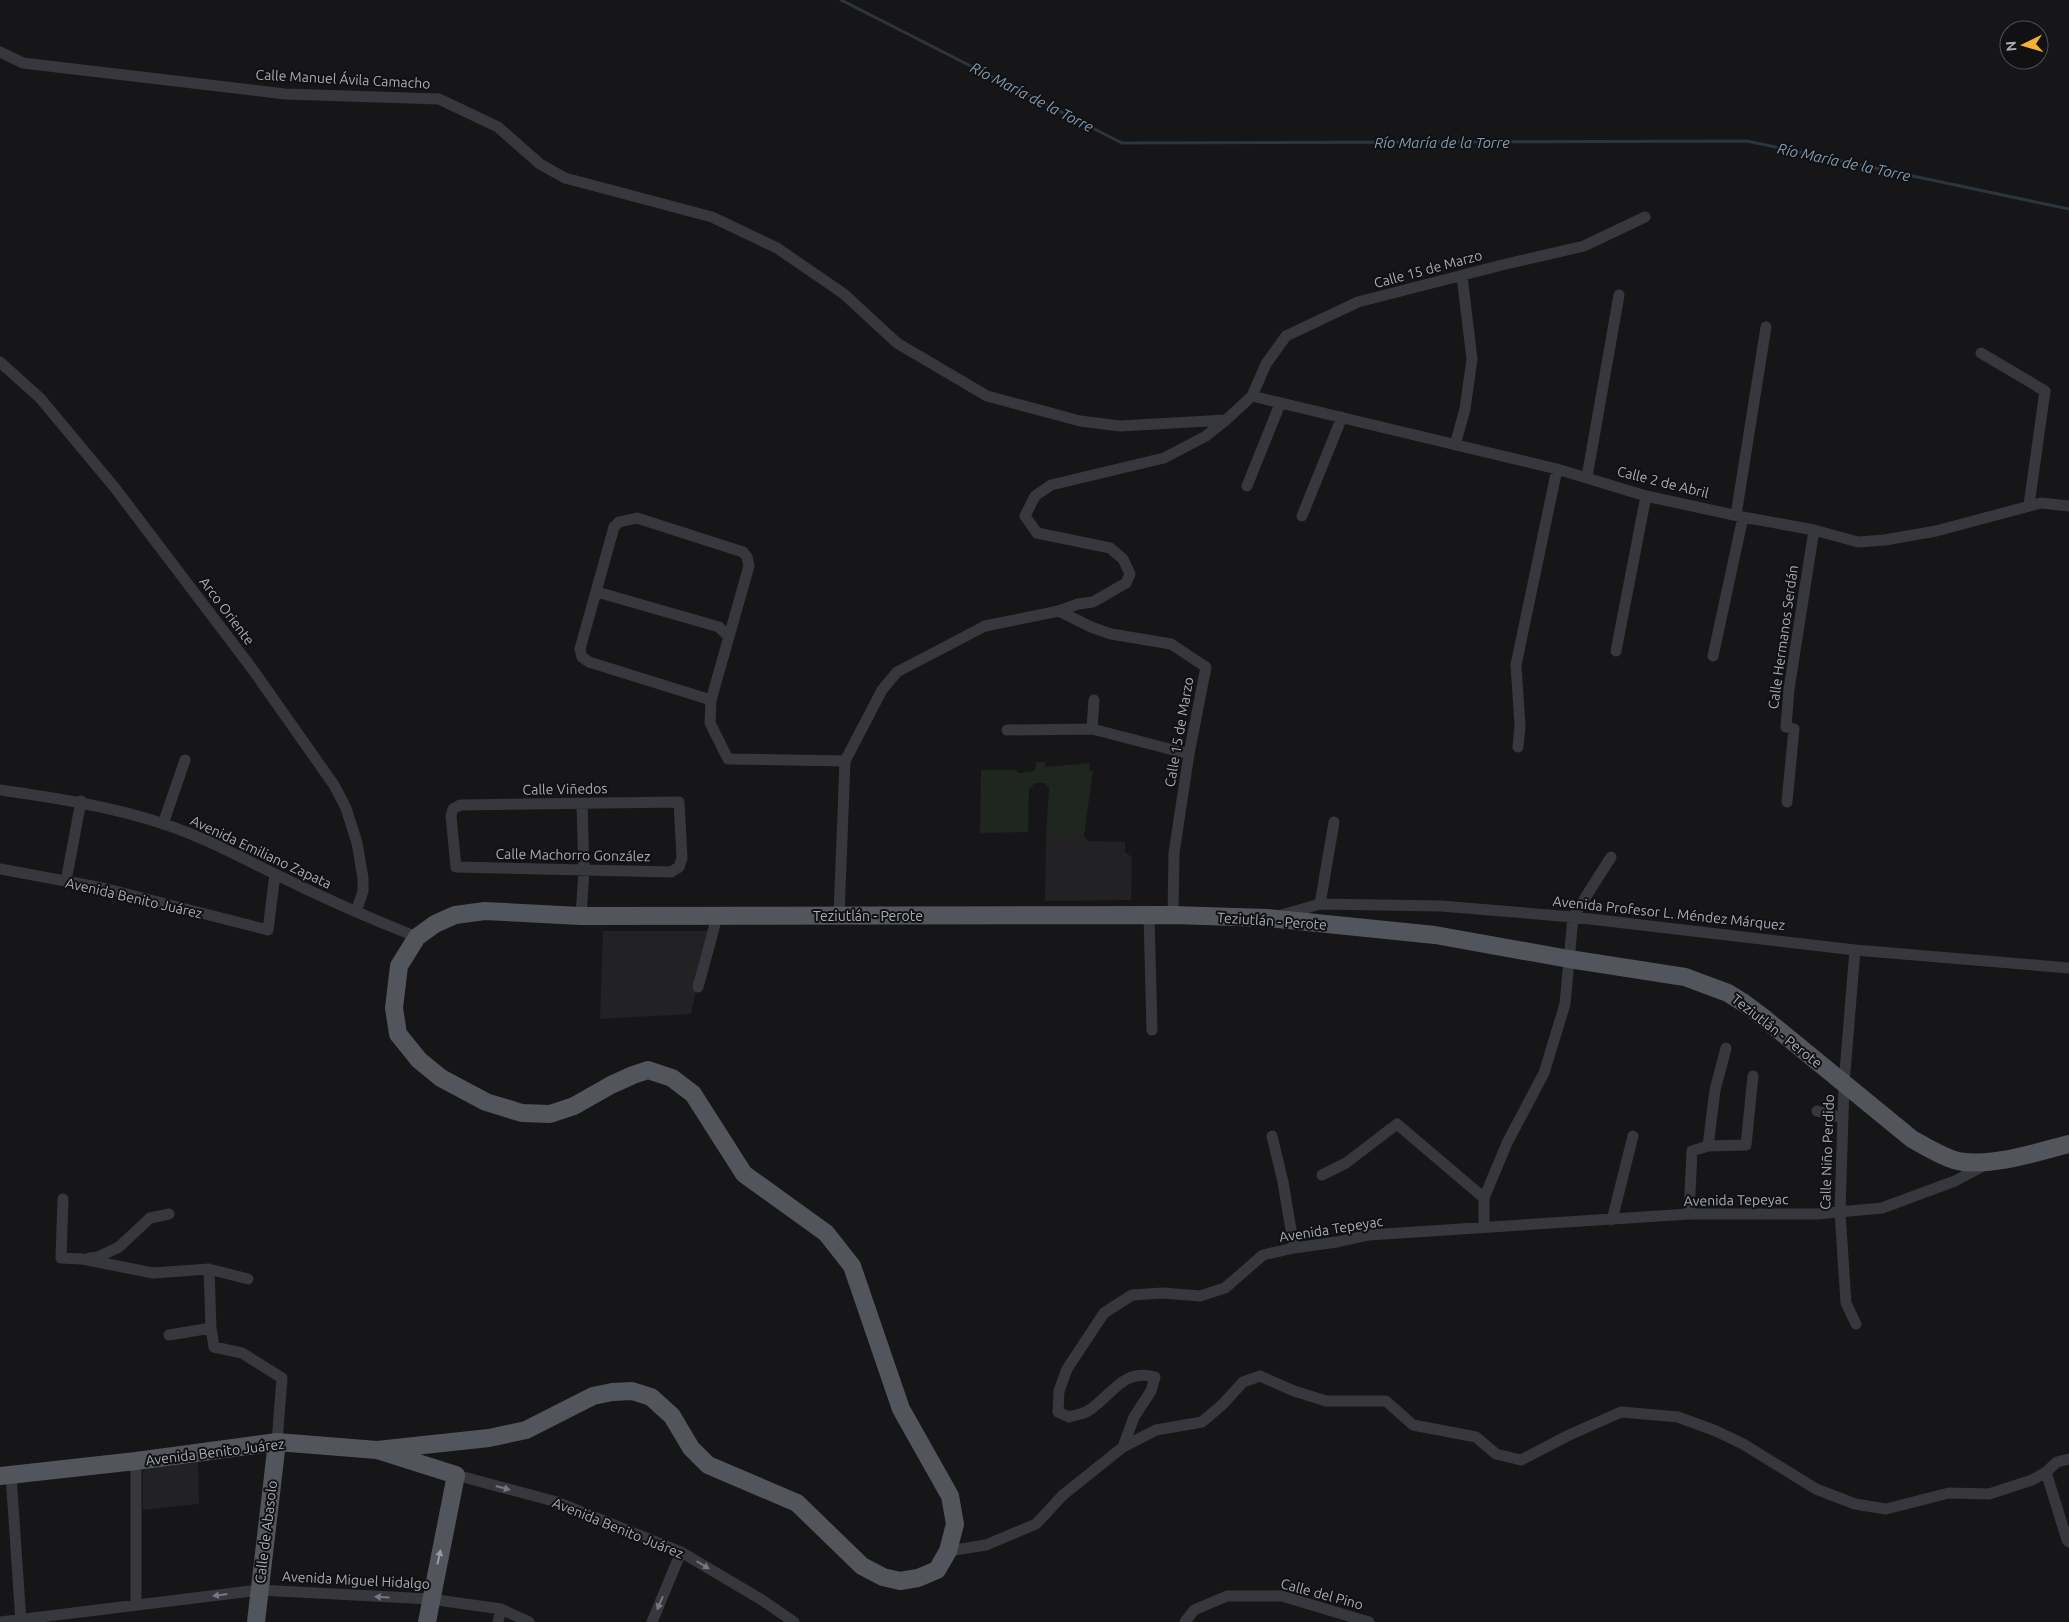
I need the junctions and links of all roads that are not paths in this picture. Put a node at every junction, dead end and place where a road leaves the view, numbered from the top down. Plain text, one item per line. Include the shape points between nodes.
1 (0, 52) edge
2 (1645, 216) dead end
3 (1462, 276) junction
4 (1618, 295) dead end
5 (1766, 327) dead end
6 (1981, 353) dead end
7 (0, 362) edge
8 (1252, 396) junction
9 (1280, 404) junction
10 (1342, 417) junction
11 (1226, 420) junction
12 (1455, 445) junction
13 (1557, 469) junction
14 (1587, 477) junction
15 (1247, 486) dead end
16 (1646, 496) junction
17 (2029, 505) junction
18 (2069, 506) edge
19 (1302, 516) dead end
20 (1739, 516) junction
21 (1814, 530) junction
22 (597, 592) junction
23 (1059, 611) junction
24 (728, 636) junction
25 (1616, 651) dead end
26 (1713, 656) dead end
27 (711, 700) junction
28 (1094, 700) dead end
29 (1092, 729) junction
30 (1007, 730) dead end
31 (1518, 747) dead end
32 (1189, 754) junction
33 (185, 760) dead end
34 (845, 761) junction
35 (0, 790) edge
36 (81, 801) junction
37 (679, 802) joint
38 (1787, 802) dead end
39 (582, 804) junction
40 (453, 809) joint
41 (1334, 822) dead end
42 (164, 824) junction
43 (1611, 857) dead end
44 (0, 869) edge
45 (584, 871) junction
46 (274, 874) junction
47 (66, 881) junction
48 (1320, 904) junction
49 (356, 912) junction
50 (1150, 915) junction
51 (1173, 915) junction
52 (581, 916) junction
53 (839, 916) junction
54 (717, 917) junction
55 (1573, 917) junction
56 (1268, 918) junction
57 (417, 937) junction
58 (1855, 950) junction
59 (1569, 959) junction
60 (2069, 968) edge
61 (698, 987) dead end
62 (1152, 1030) dead end
63 (1726, 1048) dead end
64 (1753, 1076) dead end
65 (1844, 1084) junction
66 (1817, 1111) dead end
67 (1843, 1118) junction
68 (1272, 1136) dead end
69 (1633, 1136) dead end
70 (2069, 1144) edge
71 (1708, 1146) junction
72 (1991, 1162) junction
73 (1322, 1175) dead end
74 (1484, 1198) junction
75 (63, 1199) dead end
76 (1840, 1212) junction
77 (169, 1214) dead end
78 (1689, 1214) junction
79 (1612, 1220) junction
80 (1484, 1227) junction
81 (1294, 1248) junction
82 (82, 1259) junction
83 (209, 1270) junction
84 (248, 1280) dead end
85 (1856, 1324) dead end
86 (211, 1328) junction
87 (170, 1335) dead end
88 (276, 1442) junction
89 (1123, 1447) junction
90 (377, 1450) junction
91 (2069, 1458) edge
92 (136, 1462) junction
93 (2046, 1472) junction
94 (5, 1475) edge
95 (456, 1475) junction
96 (2065, 1515) edge
97 (2069, 1542) edge
98 (948, 1551) junction
99 (681, 1552) junction
100 (259, 1590) junction
101 (430, 1599) junction
102 (136, 1604) junction
103 (501, 1609) junction
104 (21, 1621) edge
105 (0, 1622) edge
106 (256, 1622) edge
107 (427, 1622) edge
108 (498, 1622) edge
109 (529, 1622) edge
110 (652, 1622) edge
111 (794, 1622) edge
112 (1185, 1622) edge
113 (1369, 1622) edge

1 - 11 street, Calle Manuel Ávila Camacho via 23,63 285,94 440,100 498,127 540,164 565,178 712,217 777,248 844,294 897,343 987,396 1080,421 1120,426
2 - 3 street, Calle 15 de Marzo via 1584,246
3 - 8 street, Calle 15 de Marzo via 1358,302 1286,336 1266,364
3 - 12 street via 1472,359 1465,410
4 - 14 street
5 - 20 street
6 - 17 street via 2045,391
7 - 49 street, Arco Oriente via 40,398 115,488 253,670 334,785 346,808 358,852 362,891
8 - 9 street, Calle 2 de Abril
8 - 11 street
9 - 10 street, Calle 2 de Abril
9 - 15 street
10 - 12 street, Calle 2 de Abril
10 - 19 street
11 - 23 street via 1206,436 1164,458 1051,486 1035,496 1025,516 1037,533 1110,548 1123,559 1130,574 1126,583 1093,602
12 - 13 street, Calle 2 de Abril
13 - 14 street, Calle 2 de Abril
13 - 31 street via 1516,665 1520,726
14 - 16 street, Calle 2 de Abril
16 - 20 street, Calle 2 de Abril
16 - 25 street
17 - 18 street, Calle 2 de Abril
17 - 21 street, Calle 2 de Abril via 1936,531 1885,540 1858,542
20 - 21 street, Calle 2 de Abril
20 - 26 street
21 - 38 street, Calle Hermanos Serdán via 1789,689 1786,727 1794,729
22 - 24 street via 719,627
22 - 24 street via 614,527 620,522 637,518 743,552 748,557 749,566
22 - 27 street via 580,649 582,657 589,662
23 - 32 street, Calle 15 de Marzo via 1111,634 1171,644 1206,667
23 - 34 street via 985,626 897,672 882,690
24 - 27 street
27 - 34 street via 710,723 728,759
28 - 29 street
29 - 30 street
29 - 32 street
32 - 51 street, Calle 15 de Marzo via 1174,853
33 - 42 street
34 - 53 street
35 - 36 street, Avenida Emiliano Zapata
36 - 42 street, Avenida Emiliano Zapata
36 - 47 street
37 - 39 street, Calle Viñedos
37 - 45 street, Calle Machorro González via 682,858 679,867 670,872
39 - 40 street, Calle Viñedos via 460,805
39 - 45 street
40 - 45 street, Calle Machorro González via 456,867
41 - 48 street
42 - 46 street, Avenida Emiliano Zapata via 226,849
43 - 55 street
44 - 47 street, Avenida Benito Juárez
45 - 52 street
46 - 47 street, Avenida Benito Juárez via 268,930
46 - 49 street, Avenida Emiliano Zapata
48 - 55 street, Avenida Profesor L. Méndez Márquez via 1441,906
48 - 56 street, Avenida Profesor L. Méndez Márquez
49 - 57 street, Avenida Emiliano Zapata
50 - 51 main road, Teziutlán - Perote
50 - 53 main road, Teziutlán - Perote
50 - 62 street
51 - 56 main road, Teziutlán - Perote
52 - 54 main road, Teziutlán - Perote
52 - 57 main road, Teziutlán - Perote via 485,911 455,915
53 - 54 main road, Teziutlán - Perote
54 - 61 street
55 - 58 street, Avenida Profesor L. Méndez Márquez
55 - 59 street
56 - 59 main road, Teziutlán - Perote via 1435,934
57 - 98 main road via 399,966 394,1008 398,1034 419,1060 441,1078 486,1102 522,1113 550,1114 574,1106 632,1074 648,1070 672,1078 693,1094 744,1174 826,1233 852,1266 901,1409 950,1496 955,1524
58 - 60 street, Avenida Profesor L. Méndez Márquez
58 - 65 street, Calle Niño Perdido
59 - 65 main road, Teziutlán - Perote via 1685,976 1728,993 1764,1018
59 - 74 street via 1565,1004 1544,1073 1507,1143
63 - 71 street via 1715,1090
64 - 71 street via 1746,1145
65 - 67 street, Calle Niño Perdido
65 - 72 main road, Teziutlán - Perote via 1912,1139 1939,1154 1956,1160
66 - 67 street
67 - 76 street, Calle Niño Perdido
68 - 81 street
69 - 79 street
70 - 72 main road, Teziutlán - Perote
71 - 78 street via 1692,1151
72 - 76 street, Avenida Tepeyac via 1955,1181 1882,1208
73 - 74 street via 1346,1163 1397,1124
74 - 80 street
75 - 82 street via 61,1258
76 - 78 street, Avenida Tepeyac
76 - 85 street, Calle Niño Perdido via 1846,1303
77 - 82 street via 150,1218 119,1247
78 - 79 street, Avenida Tepeyac
79 - 80 street, Avenida Tepeyac
80 - 81 street, Avenida Tepeyac via 1369,1235
81 - 89 street, Avenida Tepeyac via 1263,1255 1225,1288 1200,1296 1132,1295 1104,1313 1067,1369 1059,1391 1058,1412 1069,1417 1087,1411 1134,1375 1155,1376 1151,1391 1134,1417
82 - 83 street via 153,1273
83 - 84 street
83 - 86 street
86 - 87 street
86 - 88 street via 214,1347 242,1353 282,1378
88 - 90 main road, Avenida Benito Juárez
88 - 92 main road, Avenida Benito Juárez
88 - 100 main road, Calle de Abasolo
89 - 93 street via 1156,1430 1202,1422 1243,1382 1260,1376 1326,1401 1386,1401 1413,1425 1476,1437 1496,1454 1522,1460 1621,1412 1678,1417 1744,1444 1816,1489 1855,1504 1886,1509 1948,1493 1989,1494
89 - 98 street via 1063,1495 1036,1524 986,1545
90 - 95 main road, Avenida Benito Juárez
90 - 98 main road via 489,1438 526,1430 593,1396 632,1391 650,1397 672,1416 691,1448 708,1465 797,1503 862,1566 883,1577 900,1582 918,1578 937,1570
91 - 93 street via 2057,1462
92 - 94 main road, Avenida Benito Juárez
92 - 102 street
93 - 96 street
94 - 104 street
95 -> 99 street, Avenida Benito Juárez via 557,1502
101 -> 95 main road
96 - 97 street via 2066,1540
99 -> 110 street
99 -> 111 street, Avenida Benito Juárez
101 -> 100 street, Avenida Miguel Hidalgo
100 -> 102 street, Avenida Miguel Hidalgo
100 - 106 main road, Calle de Abasolo
101 - 103 street, Avenida Miguel Hidalgo
101 - 107 main road
102 - 104 street, Avenida Miguel Hidalgo
103 - 108 street
103 - 109 street, Avenida Miguel Hidalgo
104 - 105 street, Avenida Miguel Hidalgo
112 - 113 street, Calle del Pino via 1194,1610 1227,1596 1282,1596

